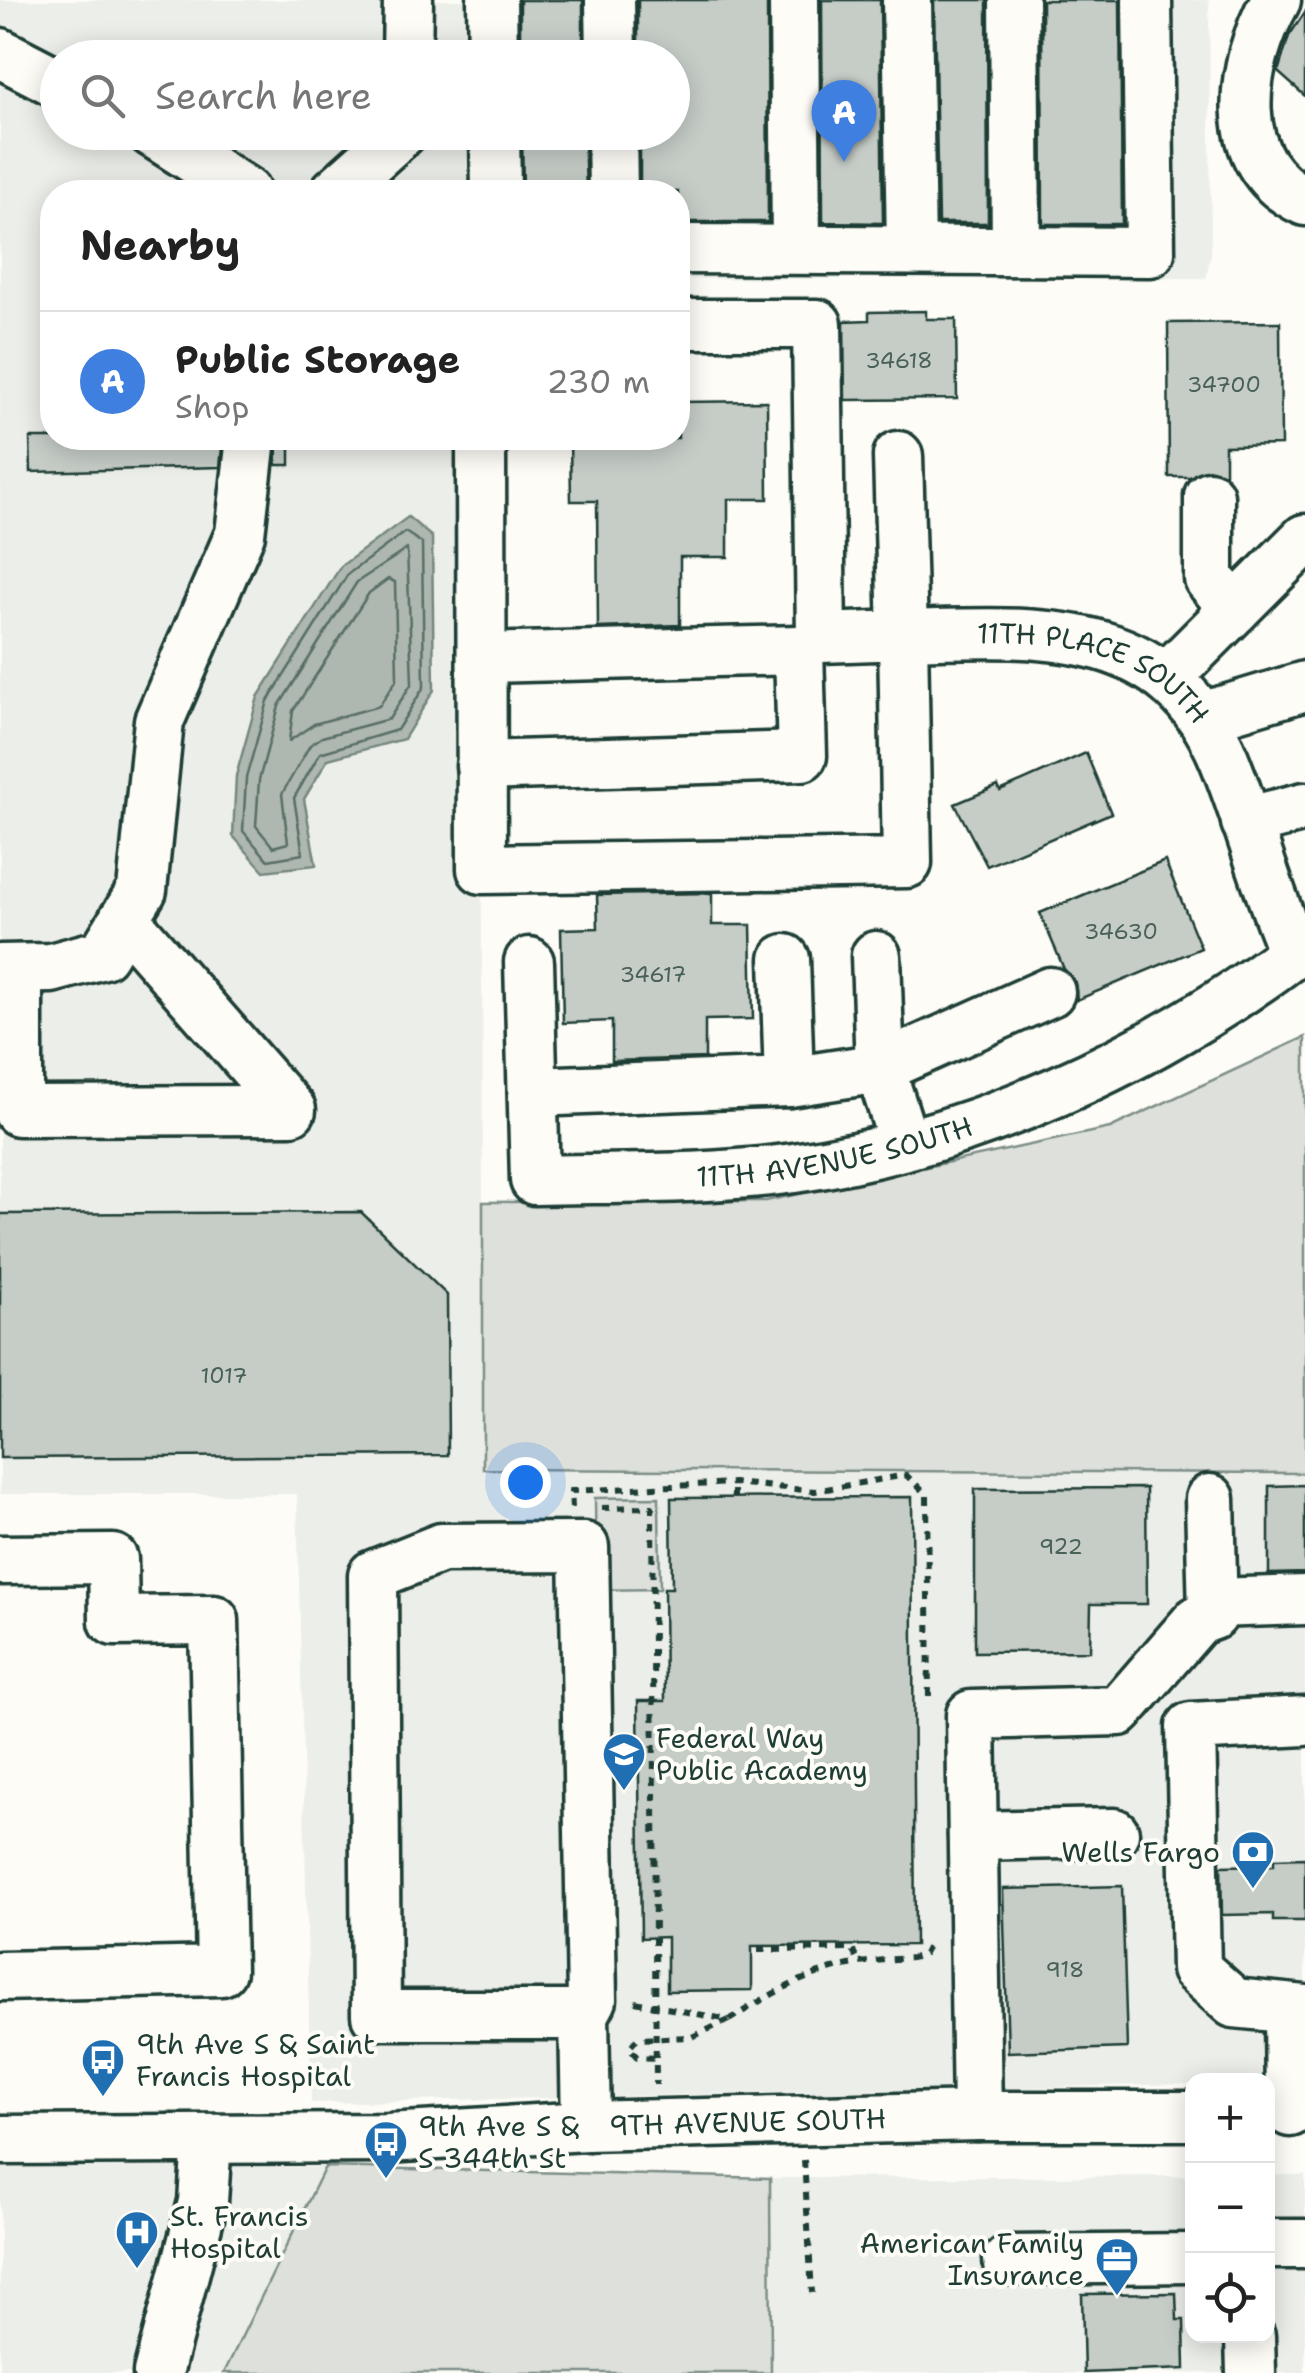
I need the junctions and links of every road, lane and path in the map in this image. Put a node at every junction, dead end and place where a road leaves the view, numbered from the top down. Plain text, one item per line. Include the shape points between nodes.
1 (408, 0) edge
2 (492, 0) edge
3 (610, 0) edge
4 (794, 0) edge
5 (907, 0) edge
6 (1014, 0) edge
7 (1146, 0) edge
8 (1276, 0) edge
9 (407, 40) edge
10 (493, 40) edge
11 (611, 40) edge
12 (0, 53) edge
13 (40, 73) edge
14 (180, 150) edge
15 (382, 150) edge
16 (495, 150) edge
17 (612, 150) edge
18 (227, 180) edge
19 (348, 180) edge
20 (496, 180) edge
21 (613, 180) edge
22 (1305, 200) edge
23 (690, 248) edge
24 (796, 249) junction
25 (911, 250) junction
26 (1016, 250) junction
27 (690, 324) edge
28 (250, 450) edge
29 (481, 450) edge
30 (898, 456) dead end
31 (1209, 496) dead end
32 (1305, 540) edge
33 (1235, 609) junction
34 (902, 634) junction
35 (810, 644) junction
36 (482, 658) junction
37 (1167, 677) junction
38 (1305, 686) edge
39 (1202, 717) junction
40 (481, 766) junction
41 (1305, 807) edge
42 (1246, 822) junction
43 (124, 919) junction
44 (1300, 953) edge
45 (876, 956) dead end
46 (784, 959) dead end
47 (529, 962) dead end
48 (9, 969) edge
49 (1050, 992) dead end
50 (880, 1068) junction
51 (789, 1082) junction
52 (532, 1092) junction
53 (904, 1143) junction
54 (734, 1483) junction
55 (734, 1498) dead end
56 (1210, 1499) dead end
57 (572, 1509) dead end
58 (0, 1560) edge
59 (1305, 1600) edge
60 (1213, 1603) junction
61 (929, 1708) dead end
62 (1305, 1721) edge
63 (1114, 1833) dead end
64 (973, 1836) junction
65 (931, 1940) dead end
66 (758, 1950) dead end
67 (858, 1961) junction
68 (0, 1976) edge
69 (655, 2007) junction
70 (1297, 2010) edge
71 (584, 2015) junction
72 (729, 2020) junction
73 (655, 2037) junction
74 (1288, 2113) edge
75 (977, 2116) junction
76 (1185, 2116) edge
77 (802, 2120) junction
78 (586, 2126) junction
79 (206, 2139) junction
80 (0, 2140) edge
81 (1275, 2244) edge
82 (1305, 2244) edge
83 (1185, 2258) edge
84 (1008, 2260) dead end
85 (812, 2294) dead end
86 (1250, 2343) edge
87 (158, 2373) edge
88 (1250, 2373) edge

1 - 9 street
2 - 10 street
3 - 11 street
4 - 24 street
5 - 25 street
6 - 26 street
7 - 26 street via 1150,252
8 - 22 street via 1254,40 1246,73 1247,118 1256,158
12 - 13 street
14 - 18 street
15 - 19 street
16 - 20 street
17 - 21 street
23 - 24 street
24 - 25 street
25 - 26 street
27 - 35 street via 817,324
28 - 43 street via 240,534 159,720 142,890
29 - 36 street
30 - 34 street
31 - 33 street via 1209,580
32 - 33 street
33 - 37 street
34 - 35 street, 11TH PLACE SOUTH
34 - 37 street, 11TH PLACE SOUTH via 1079,639 1122,651
34 - 40 street via 906,864 482,870
35 - 36 street, 11TH PLACE SOUTH
35 - 40 street via 802,756
36 - 40 street
37 - 39 street, 11TH PLACE SOUTH
38 - 39 street
39 - 42 street, 11TH PLACE SOUTH
41 - 42 street
42 - 44 street, 11TH PLACE SOUTH
43 - 48 street via 103,954 51,968
43 - 48 street via 291,1110 18,1111
44 - 53 street, 11TH AVENUE SOUTH via 1173,1034 1094,1074
45 - 50 street
46 - 51 street
47 - 52 street, 11TH AVENUE SOUTH
49 - 50 street
50 - 51 street
50 - 53 street
51 - 52 street
52 - 53 street, 11TH AVENUE SOUTH via 535,1180 793,1168
54 - 55 path
54 - 57 path via 571,1490
54 - 61 path via 814,1491 906,1476 927,1495
56 - 60 street
58 - 68 street via 113,1559 114,1621 214,1620 221,1971
59 - 60 street
60 - 64 street via 1214,1614 1197,1621 1119,1711 971,1715
62 - 70 street via 1192,1727 1196,1969 1234,2004
63 - 64 street
64 - 75 street
65 - 67 path via 924,1954 912,1958
66 - 67 path via 852,1949
67 - 72 path via 782,1987
69 - 69 path via 638,2006 629,1996 655,1984
69 - 72 path
69 - 73 path
70 - 74 street
71 - 71 street via 592,2000 584,1547 442,1548 373,1574 376,2015
71 - 78 street
72 - 73 path via 692,2037
73 - 73 path via 656,2058 630,2048 637,2040
75 - 76 street, 9TH AVENUE SOUTH
75 - 77 street, 9TH AVENUE SOUTH
77 - 78 street, 9TH AVENUE SOUTH
77 - 85 path
78 - 79 street, 9TH AVENUE SOUTH via 472,2136
79 - 80 street, 9TH AVENUE SOUTH
79 - 87 street via 203,2202
81 - 82 street
83 - 84 street
86 - 88 street

